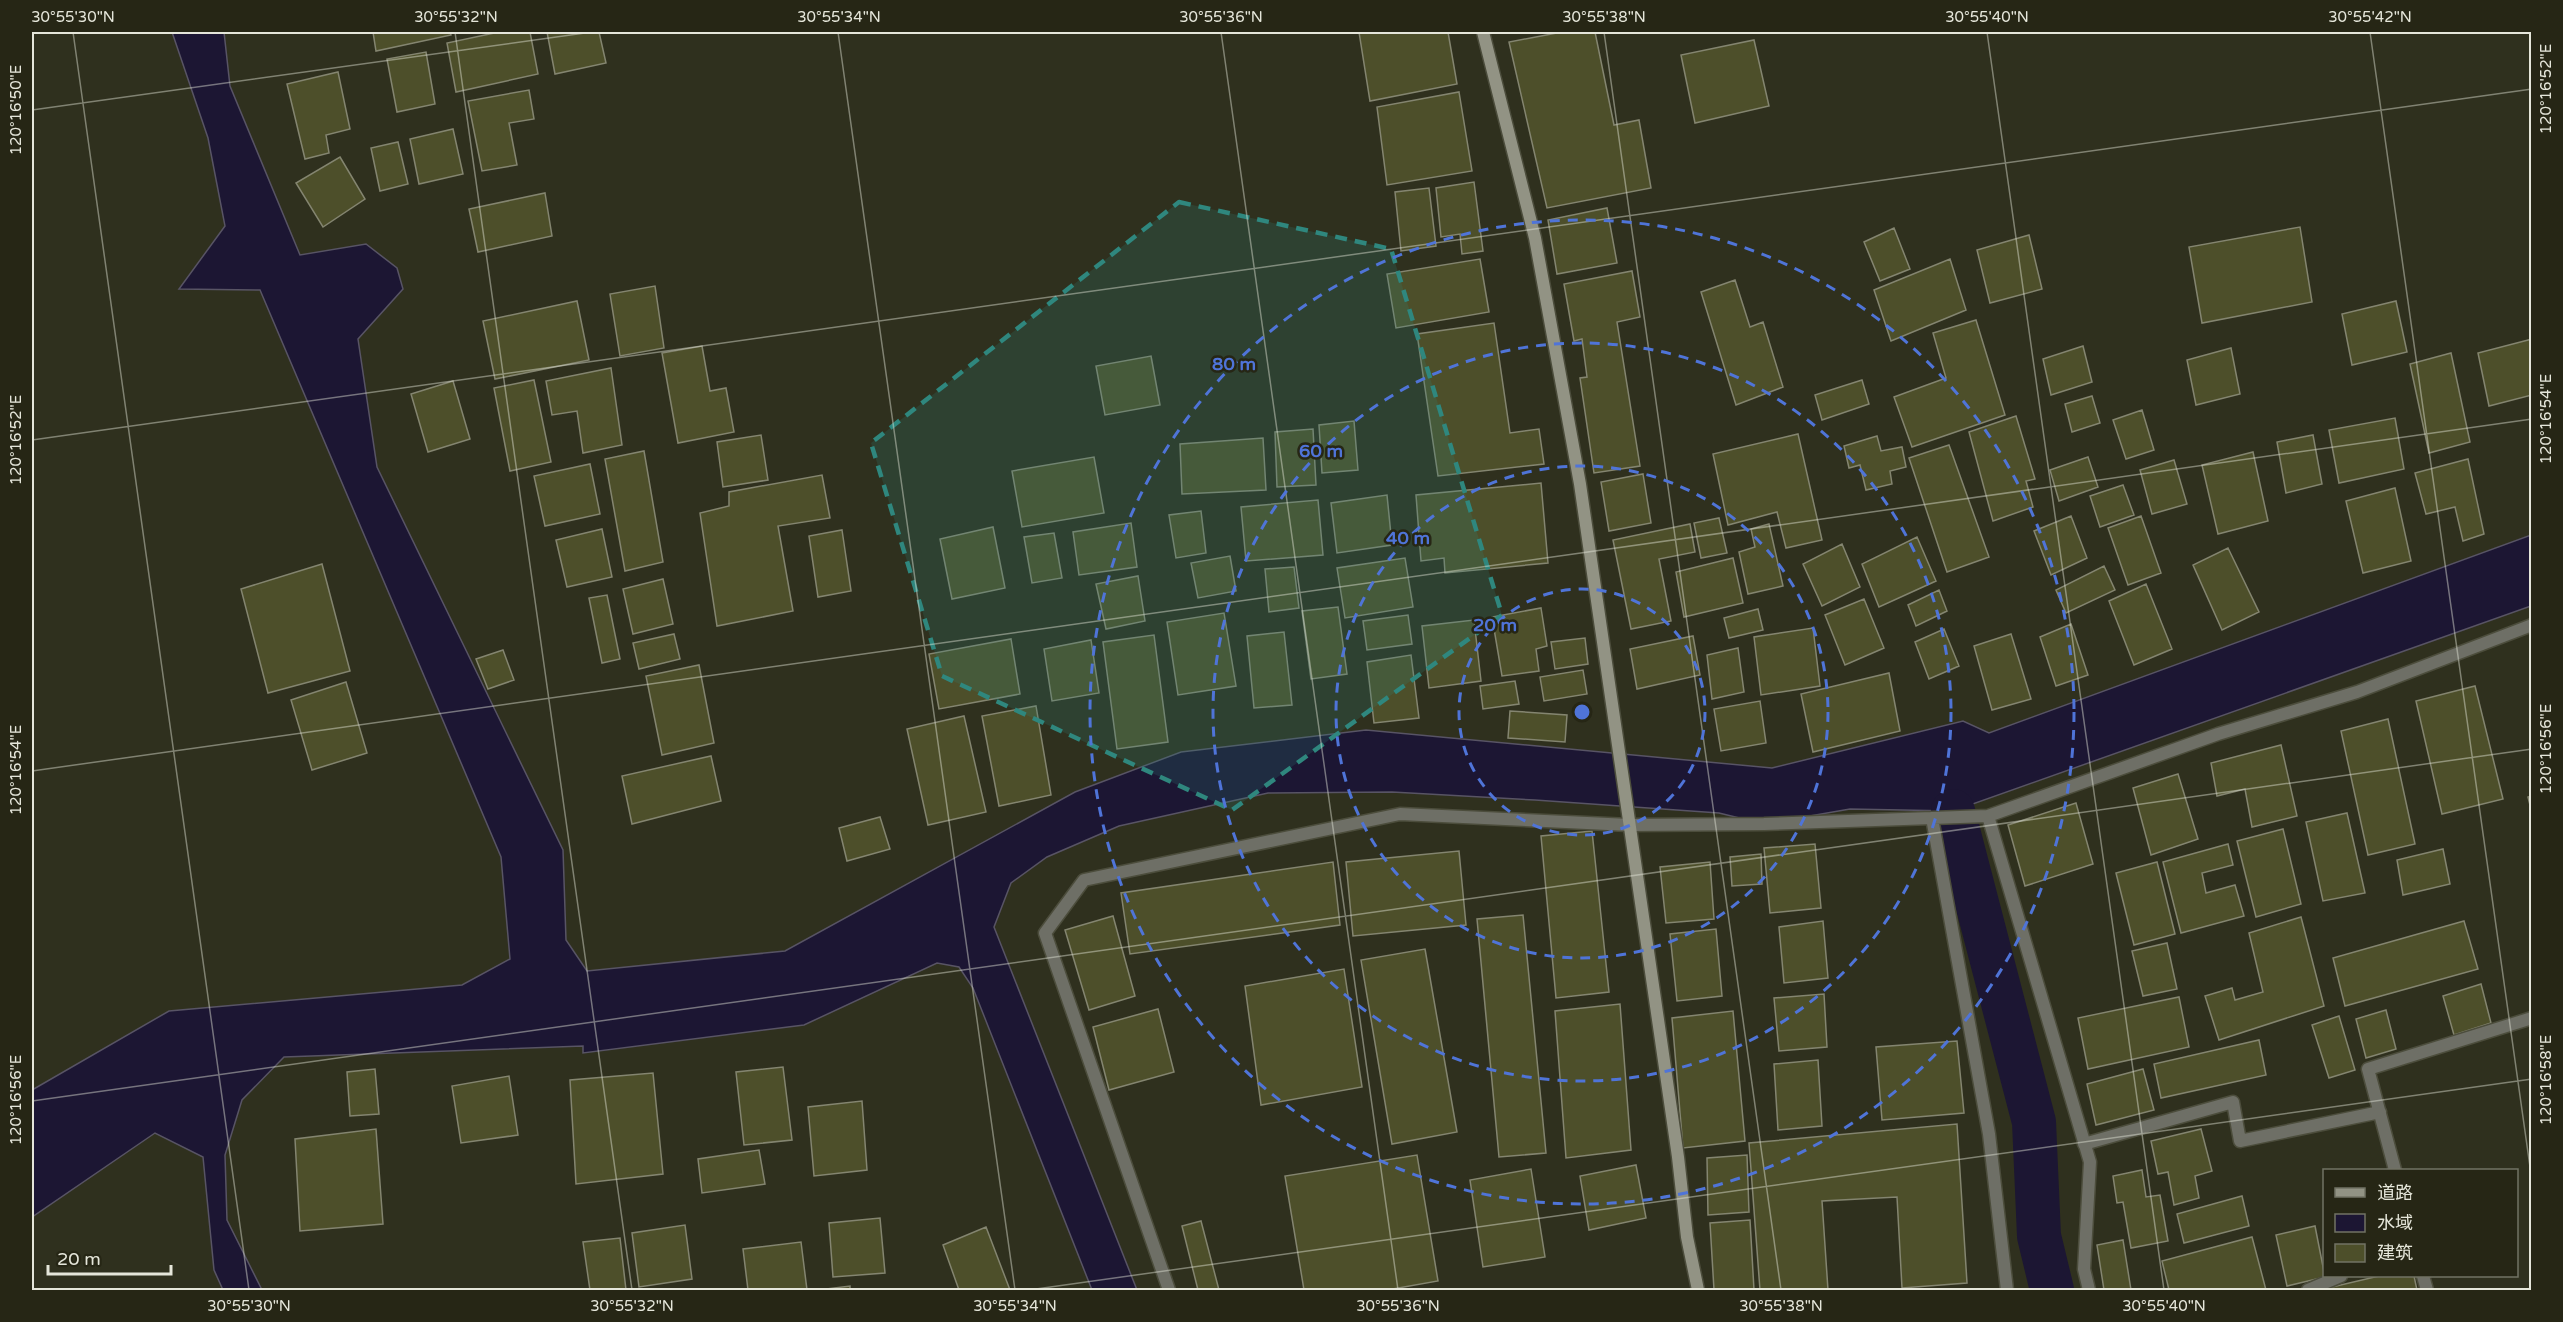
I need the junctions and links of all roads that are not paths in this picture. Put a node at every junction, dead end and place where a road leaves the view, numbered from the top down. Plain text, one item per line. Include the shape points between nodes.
1 (1483, 32) edge
2 (2532, 625) edge
3 (1988, 816) junction
4 (1932, 818) junction
5 (1629, 825) junction
6 (2532, 1018) edge
7 (2380, 1112) junction
8 (2084, 1144) junction
9 (2395, 1169) edge
10 (2337, 1277) edge
11 (1169, 1290) edge
12 (1698, 1290) edge
13 (2007, 1290) edge
14 (2089, 1290) edge
15 (2308, 1290) edge

1 - 5 street via 1537,250 1580,484
2 - 3 street via 2357,692 2218,734
3 - 4 street
3 - 8 street
4 - 5 street
4 - 13 street via 1989,1134
5 - 11 street via 1400,814 1084,880 1045,933
5 - 12 street via 1687,1238
6 - 7 street via 2368,1069
7 - 8 street via 2240,1141 2233,1102
7 - 9 street
8 - 14 street via 2090,1162 2084,1269
10 - 15 street

